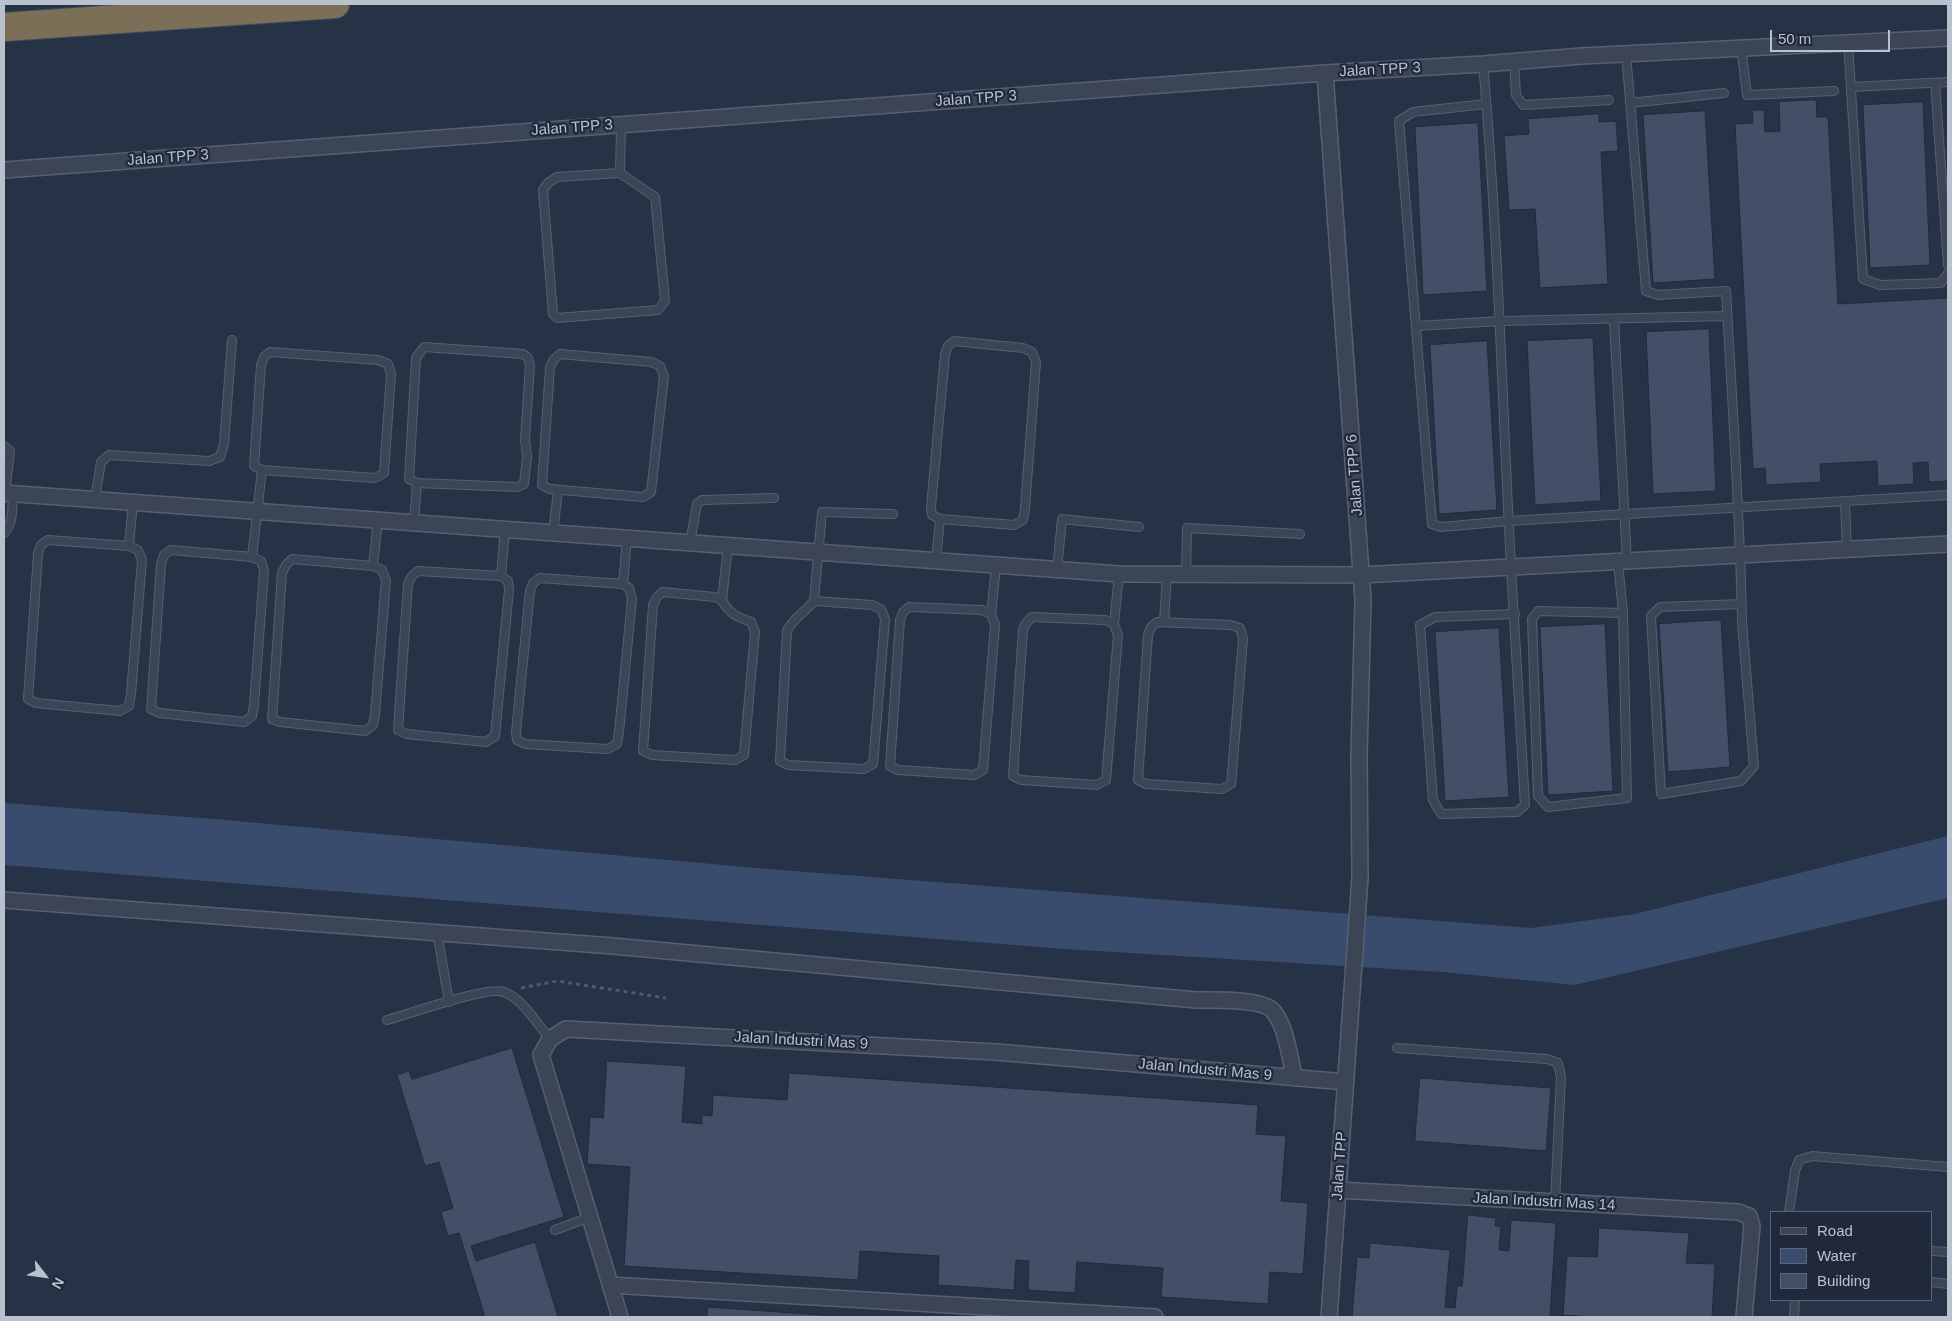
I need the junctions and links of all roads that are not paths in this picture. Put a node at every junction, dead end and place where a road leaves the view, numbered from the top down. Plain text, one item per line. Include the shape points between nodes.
1 (335, 4) edge
2 (4, 27) edge
3 (1948, 38) edge
4 (1848, 42) junction
5 (1741, 47) junction
6 (1626, 53) junction
7 (1514, 62) junction
8 (1483, 64) junction
9 (1325, 73) junction
10 (1948, 82) edge
11 (1935, 83) junction
12 (1851, 87) junction
13 (1834, 91) dead end
14 (1724, 93) dead end
15 (1609, 100) dead end
16 (1630, 103) junction
17 (1486, 104) junction
18 (621, 125) junction
19 (4, 170) edge
20 (620, 173) junction
21 (1948, 265) edge
22 (1948, 273) edge
23 (1727, 316) junction
24 (1501, 320) junction
25 (1614, 320) junction
26 (1416, 326) junction
27 (232, 340) dead end
28 (4, 446) edge
29 (262, 470) junction
30 (416, 483) junction
31 (558, 490) junction
32 (7, 493) edge
33 (1948, 495) edge
34 (774, 498) dead end
35 (95, 499) junction
36 (132, 502) junction
37 (1845, 502) junction
38 (1738, 509) junction
39 (258, 511) junction
40 (893, 514) dead end
41 (1625, 514) junction
42 (940, 519) junction
43 (378, 520) junction
44 (1509, 521) junction
45 (414, 523) junction
46 (1138, 527) dead end
47 (505, 529) junction
48 (4, 533) edge
49 (554, 533) junction
50 (1300, 534) dead end
51 (627, 538) junction
52 (690, 543) junction
53 (1948, 544) edge
54 (129, 546) junction
55 (728, 546) junction
56 (1847, 551) junction
57 (818, 553) junction
58 (1741, 556) junction
59 (252, 557) junction
60 (936, 561) junction
61 (1623, 562) junction
62 (373, 566) junction
63 (996, 566) junction
64 (1511, 567) junction
65 (1056, 570) junction
66 (1119, 574) junction
67 (1167, 575) junction
68 (1186, 575) junction
69 (1361, 575) junction
70 (501, 576) junction
71 (623, 584) junction
72 (722, 600) junction
73 (814, 601) junction
74 (1742, 604) junction
75 (1623, 613) junction
76 (991, 614) junction
77 (1515, 614) junction
78 (1164, 622) junction
79 (1114, 624) junction
80 (4, 900) edge
81 (436, 932) junction
82 (449, 1002) junction
83 (1350, 1014) joint
84 (387, 1020) dead end
85 (550, 1039) junction
86 (1397, 1048) dead end
87 (1295, 1078) junction
88 (1346, 1082) junction
89 (1948, 1168) edge
90 (1338, 1190) junction
91 (1555, 1202) junction
92 (1789, 1211) edge
93 (590, 1217) junction
94 (555, 1230) dead end
95 (1932, 1251) edge
96 (1948, 1252) edge
97 (1932, 1282) edge
98 (1948, 1284) edge
99 (610, 1285) junction
100 (1795, 1301) edge
101 (1060, 1314) edge
102 (620, 1317) edge
103 (1155, 1317) edge
104 (1329, 1317) edge
105 (1744, 1317) edge
106 (1794, 1317) edge

1 - 2 highway
3 - 4 street, Jalan TPP 3
4 - 5 street, Jalan TPP 3
4 - 12 lane
5 - 6 street, Jalan TPP 3
5 - 13 lane via 1747,95
6 - 7 street, Jalan TPP 3
6 - 16 lane
7 - 8 street, Jalan TPP 3
7 - 15 lane via 1516,94 1524,104
8 - 9 street, Jalan TPP 3
8 - 17 lane
9 - 18 street, Jalan TPP 3
9 - 69 street, Jalan TPP 6
10 - 11 lane
11 - 12 lane
11 - 21 lane
12 - 22 lane via 1863,279 1880,285 1940,283
14 - 16 lane
16 - 23 lane via 1646,291 1658,295 1726,291
17 - 24 lane
17 - 26 lane via 1413,112 1399,121
18 - 19 street, Jalan TPP 3
18 - 20 lane
20 - 20 lane via 557,176 543,190 552,314 557,318 658,310 663,306 655,197
23 - 25 lane
23 - 38 lane
24 - 25 lane
24 - 26 lane
24 - 44 lane
25 - 41 lane
26 - 44 lane via 1432,524 1441,527
27 - 35 lane via 224,444 220,457 209,461 109,455 101,462
28 - 32 lane via 10,450
29 - 29 lane via 254,466 253,458 264,357 270,352 378,360 388,364 391,374 384,473 375,478
29 - 39 lane
30 - 30 lane via 517,487 524,484 528,358 523,354 424,346 418,352 408,473 408,479
30 - 45 lane
31 - 31 lane via 542,485 540,477 550,367 554,359 560,354 651,362 660,366 664,376 652,492 643,497
31 - 49 lane
32 - 35 street
32 - 48 lane via 11,520
33 - 37 lane
34 - 52 lane via 702,500 697,504
35 - 36 street
36 - 39 street
36 - 54 lane
37 - 38 lane
37 - 56 lane
38 - 41 lane
38 - 58 lane
39 - 43 street
39 - 59 lane
40 - 57 lane via 822,512
41 - 44 lane
41 - 61 lane
42 - 42 lane via 1014,525 1023,520 1036,362 1032,352 1023,348 954,341 948,346 944,354 931,507 932,515
42 - 60 lane
43 - 45 street
43 - 62 lane
44 - 64 lane
45 - 47 street
46 - 65 lane via 1062,519
47 - 49 street
47 - 70 lane
49 - 51 street
50 - 68 lane via 1187,528
51 - 52 street
51 - 71 lane
52 - 55 street
53 - 56 street
54 - 54 lane via 138,550 142,560 129,706 120,711 36,703 28,699 38,553 42,545 48,540
55 - 57 street
55 - 72 lane
56 - 58 street
57 - 60 street
57 - 73 lane
58 - 61 street
58 - 74 lane
59 - 59 lane via 261,560 264,571 252,716 244,722 159,713 151,709 164,556 171,550
60 - 63 street
61 - 64 street
61 - 75 lane
62 - 62 lane via 382,570 386,580 374,725 364,731 272,719 282,573 286,565 292,560
63 - 65 street
63 - 76 lane
64 - 69 street
64 - 77 lane
65 - 66 street
66 - 67 street
66 - 79 lane
67 - 68 street
67 - 78 lane
68 - 69 street
69 - 83 street, Jalan TPP 6 via 1360,878
70 - 70 lane via 508,581 509,590 495,736 486,742 406,734 398,730 408,584 412,576 418,571
71 - 71 lane via 632,598 617,744 608,749 526,744 518,740 516,732 533,583 540,578
72 - 72 lane via 733,615 752,622 755,632 744,755 735,760 652,755 643,751 653,605 657,597 663,592 670,592
73 - 73 lane via 787,631 780,761 788,765 864,769 873,764 885,619 882,608
74 - 74 lane via 1754,766 1741,781 1661,794 1651,616 1660,607
75 - 75 lane via 1627,798 1548,807 1538,796 1532,619 1538,610
76 - 76 lane via 982,610 916,607 909,607 903,612 890,766 898,770 974,775 982,770 995,624
77 - 77 lane via 1525,805 1517,812 1442,814 1433,800 1420,625 1435,617
78 - 78 lane via 1151,627 1148,635 1138,780 1146,784 1222,789 1231,784 1243,639 1240,628
79 - 79 lane via 1118,634 1106,780 1097,785 1021,780 1013,776 1026,622 1032,617 1105,620
80 - 81 street
81 - 82 lane
81 - 87 street via 1196,1000 1260,1003 1273,1010 1280,1023
82 - 84 lane
82 - 85 lane via 486,992 503,992 519,1002
83 - 88 street, Jalan TPP
85 - 87 street, Jalan Industri Mas 9 via 566,1029 724,1036 996,1052
85 - 93 street via 541,1055
86 - 91 lane via 1547,1059 1558,1063 1561,1077
87 - 88 street, Jalan Industri Mas 9
88 - 90 street, Jalan TPP
89 - 92 lane via 1812,1156 1799,1160
90 - 91 street, Jalan Industri Mas 14
90 - 104 street, Jalan TPP
91 - 105 street, Jalan Industri Mas 14 via 1738,1212 1749,1216 1752,1226
93 - 94 lane
93 - 99 street
95 - 96 lane
97 - 98 lane
99 - 101 street
99 - 102 street
100 - 106 lane
101 - 103 street

